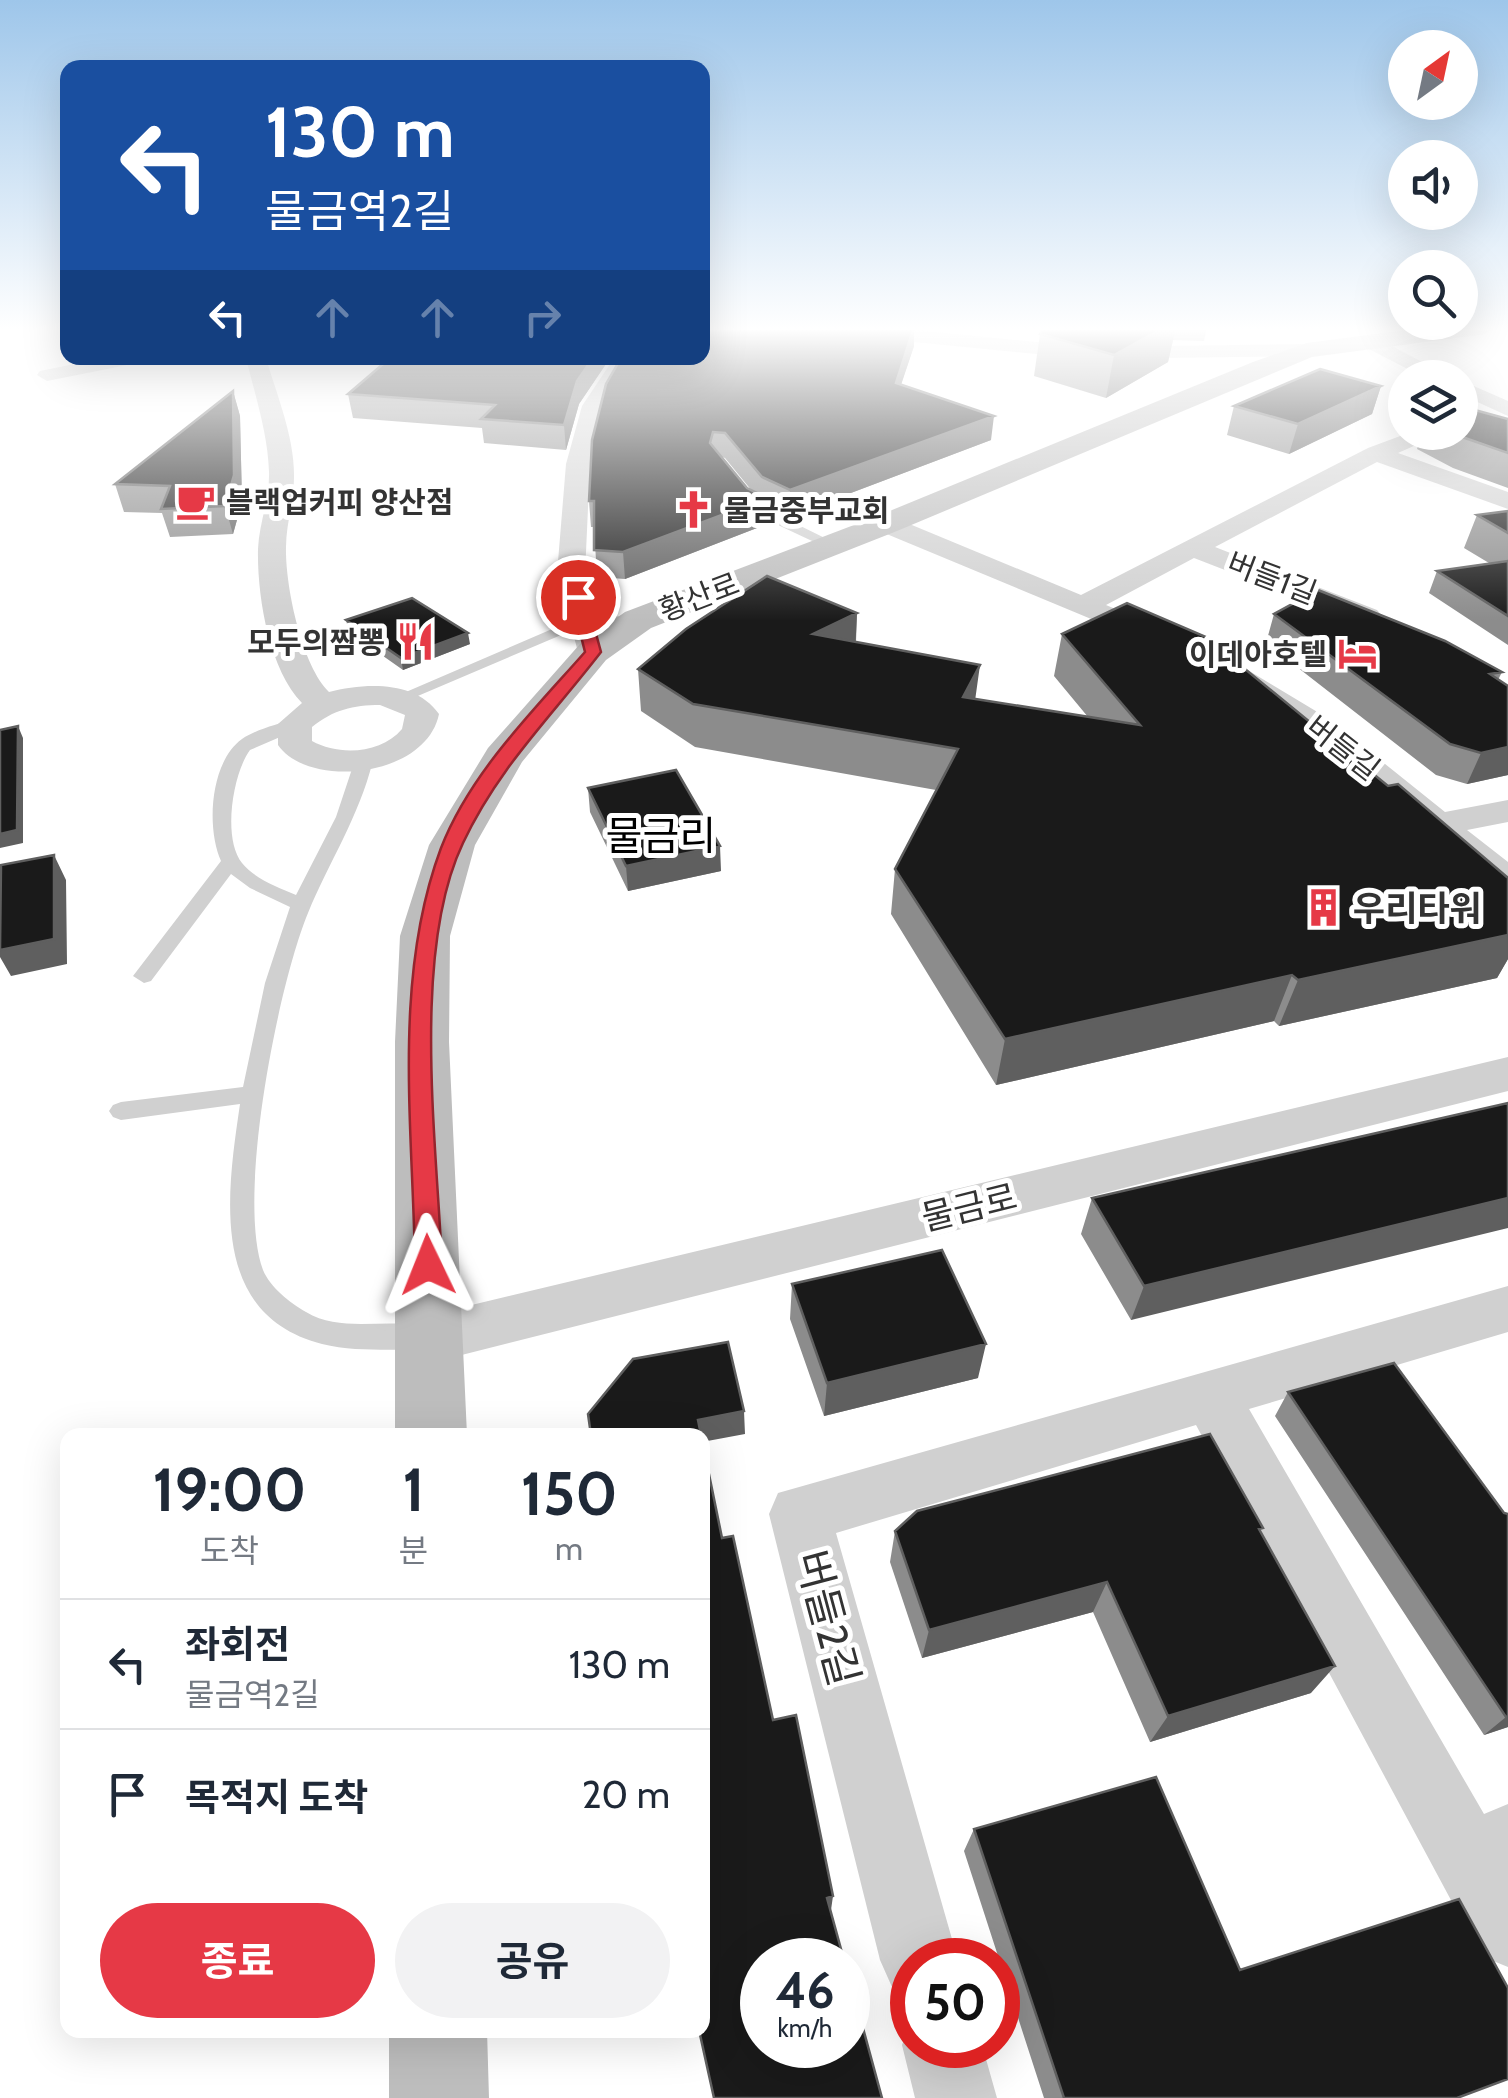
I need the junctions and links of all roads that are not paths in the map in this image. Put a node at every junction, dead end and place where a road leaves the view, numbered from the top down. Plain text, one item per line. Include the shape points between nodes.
1 (273, 425) edge
2 (588, 425) edge
3 (1124, 425) edge
4 (1388, 449) edge
5 (1376, 453) junction
6 (730, 481) edge
7 (1508, 501) edge
8 (886, 524) junction
9 (832, 545) junction
10 (1192, 548) junction
11 (1082, 606) junction
12 (1394, 630) edge
13 (589, 636) junction
14 (1193, 652) edge
15 (1226, 668) edge
16 (400, 698) junction
17 (308, 714) junction
18 (364, 760) junction
19 (1508, 811) edge
20 (1440, 824) junction
21 (230, 862) junction
22 (1508, 882) edge
23 (302, 905) junction
24 (144, 976) dead end
25 (1508, 1074) edge
26 (251, 1094) junction
27 (121, 1112) dead end
28 (1508, 1308) edge
29 (430, 1339) junction
30 (1208, 1393) junction
31 (431, 1428) edge
32 (1488, 1848) edge
33 (1508, 1930) edge
34 (914, 1938) edge
35 (438, 2038) edge
36 (948, 2068) edge
37 (439, 2098) edge
38 (956, 2098) edge

1 - 17 street via 282,479 272,549 277,597
2 - 13 street via 578,464 572,574
3 - 8 main road, 황산로
4 - 5 street, 버들1길
5 - 7 street
5 - 10 street, 버들1길
6 - 9 lane via 755,509
8 - 9 main road, 황산로
8 - 11 street
9 - 13 main road, 황산로
10 - 11 street, 버들1길
10 - 12 street, 버들1길
11 - 14 street
13 - 16 lane
13 - 29 main road, 황산로 via 502,757 452,845 425,936
15 - 20 street, 버들길 via 1317,726
16 - 17 street via 362,695
16 - 18 street via 422,714 417,736
17 - 18 street via 295,745 305,754
17 - 21 lane via 244,746 228,776 222,817
18 - 23 lane via 354,806
19 - 20 street
20 - 22 street, 버들길
21 - 23 lane via 258,887
21 - 24 lane
23 - 26 lane
25 - 29 street, 물금로
26 - 27 lane
26 - 29 lane via 245,1210 250,1270 271,1301 316,1330
28 - 30 street, 버들2길
29 - 31 main road, 황산로
30 - 32 street
30 - 34 street, 버들2길 via 800,1514
32 - 33 street
35 - 37 main road
36 - 38 street

